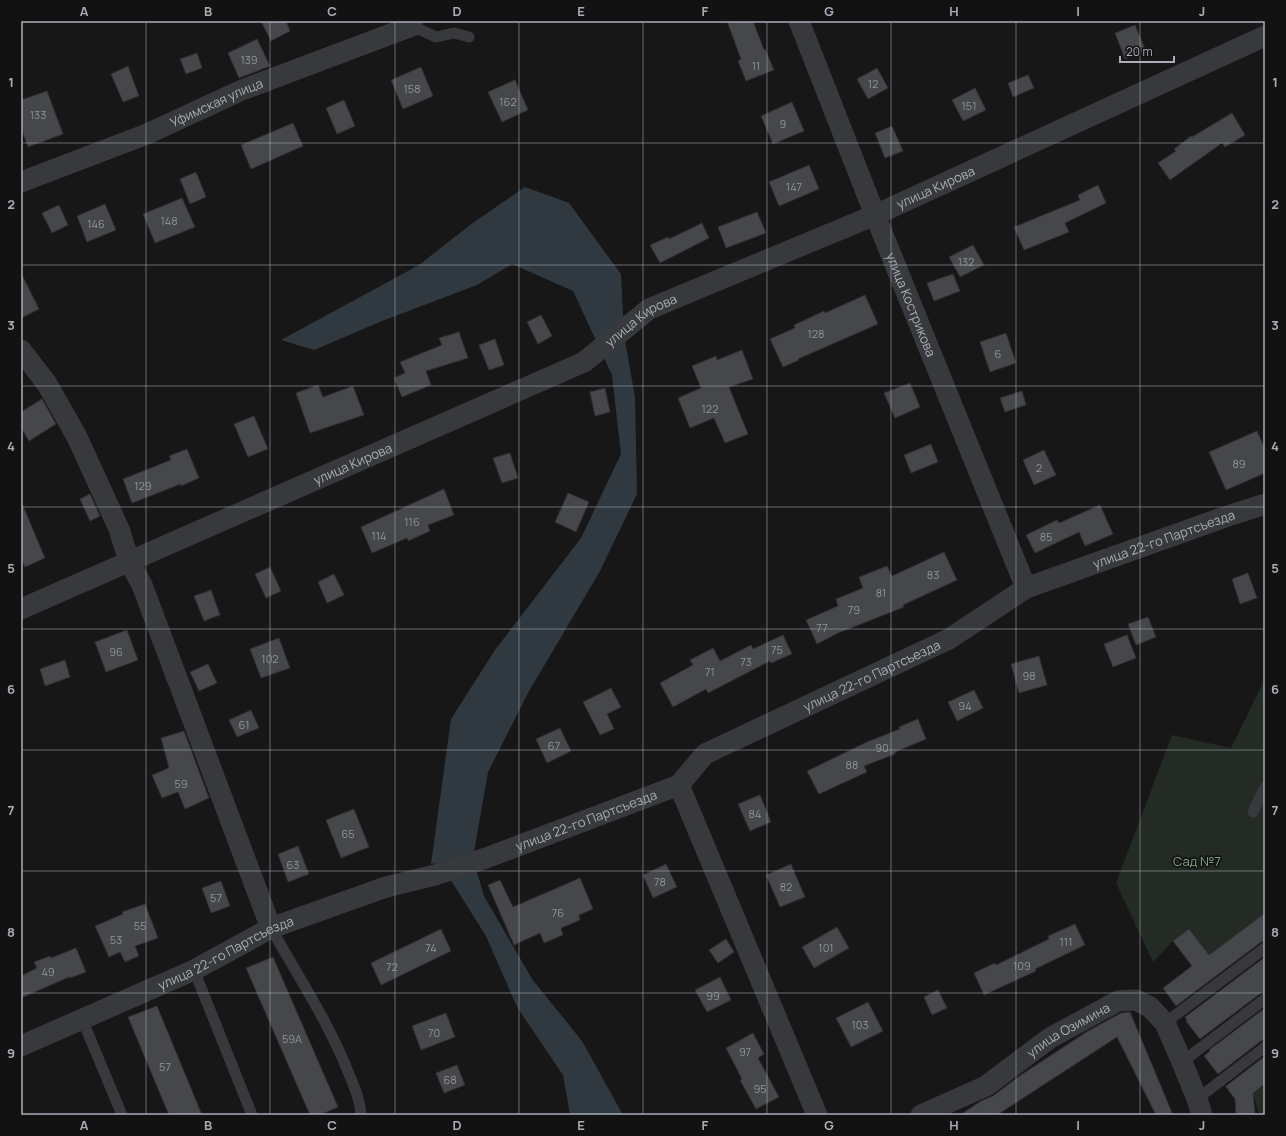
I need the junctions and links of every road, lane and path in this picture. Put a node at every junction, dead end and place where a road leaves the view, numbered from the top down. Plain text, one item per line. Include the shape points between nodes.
1 (799, 21) edge
2 (412, 24) edge
3 (1265, 36) edge
4 (468, 37) dead end
5 (21, 182) edge
6 (875, 215) junction
7 (21, 350) edge
8 (1265, 504) edge
9 (129, 561) junction
10 (1026, 588) junction
11 (21, 609) edge
12 (679, 785) junction
13 (1265, 787) edge
14 (1253, 812) dead end
15 (271, 928) junction
16 (1265, 948) edge
17 (194, 970) junction
18 (1265, 999) edge
19 (82, 1019) junction
20 (1165, 1023) junction
21 (21, 1046) edge
22 (1265, 1047) edge
23 (1182, 1062) junction
24 (1199, 1107) edge
25 (122, 1115) edge
26 (252, 1115) edge
27 (361, 1115) edge
28 (817, 1115) edge
29 (921, 1115) edge

1 - 6 street, улица Кострикова
2 - 4 lane via 436,37 454,33
2 - 5 street, Уфимская улица via 242,90 147,134
3 - 6 street, улица Кирова
6 - 9 street, улица Кирова via 649,309 584,362
6 - 10 street, улица Кострикова
7 - 9 street via 47,384 77,437 119,529
8 - 10 street, улица 22-го Партсъезда
9 - 11 street, улица Кирова
9 - 15 street via 142,586
10 - 12 street, улица 22-го Партсъезда via 949,639 706,754
12 - 15 street, улица 22-го Партсъезда via 486,858 435,875 386,887
12 - 28 street
13 - 14 lane
15 - 17 street, улица 22-го Партсъезда
15 - 27 lane via 332,1034 360,1102
16 - 20 lane
17 - 19 street, улица 22-го Партсъезда
17 - 26 lane
18 - 23 lane
19 - 21 street, улица 22-го Партсъезда
19 - 25 lane
20 - 23 street, улица Озимина
20 - 29 street, улица Озимина via 1150,1007 1136,1000 1118,1001 1050,1038 986,1086
22 - 24 lane
23 - 24 street, улица Озимина

